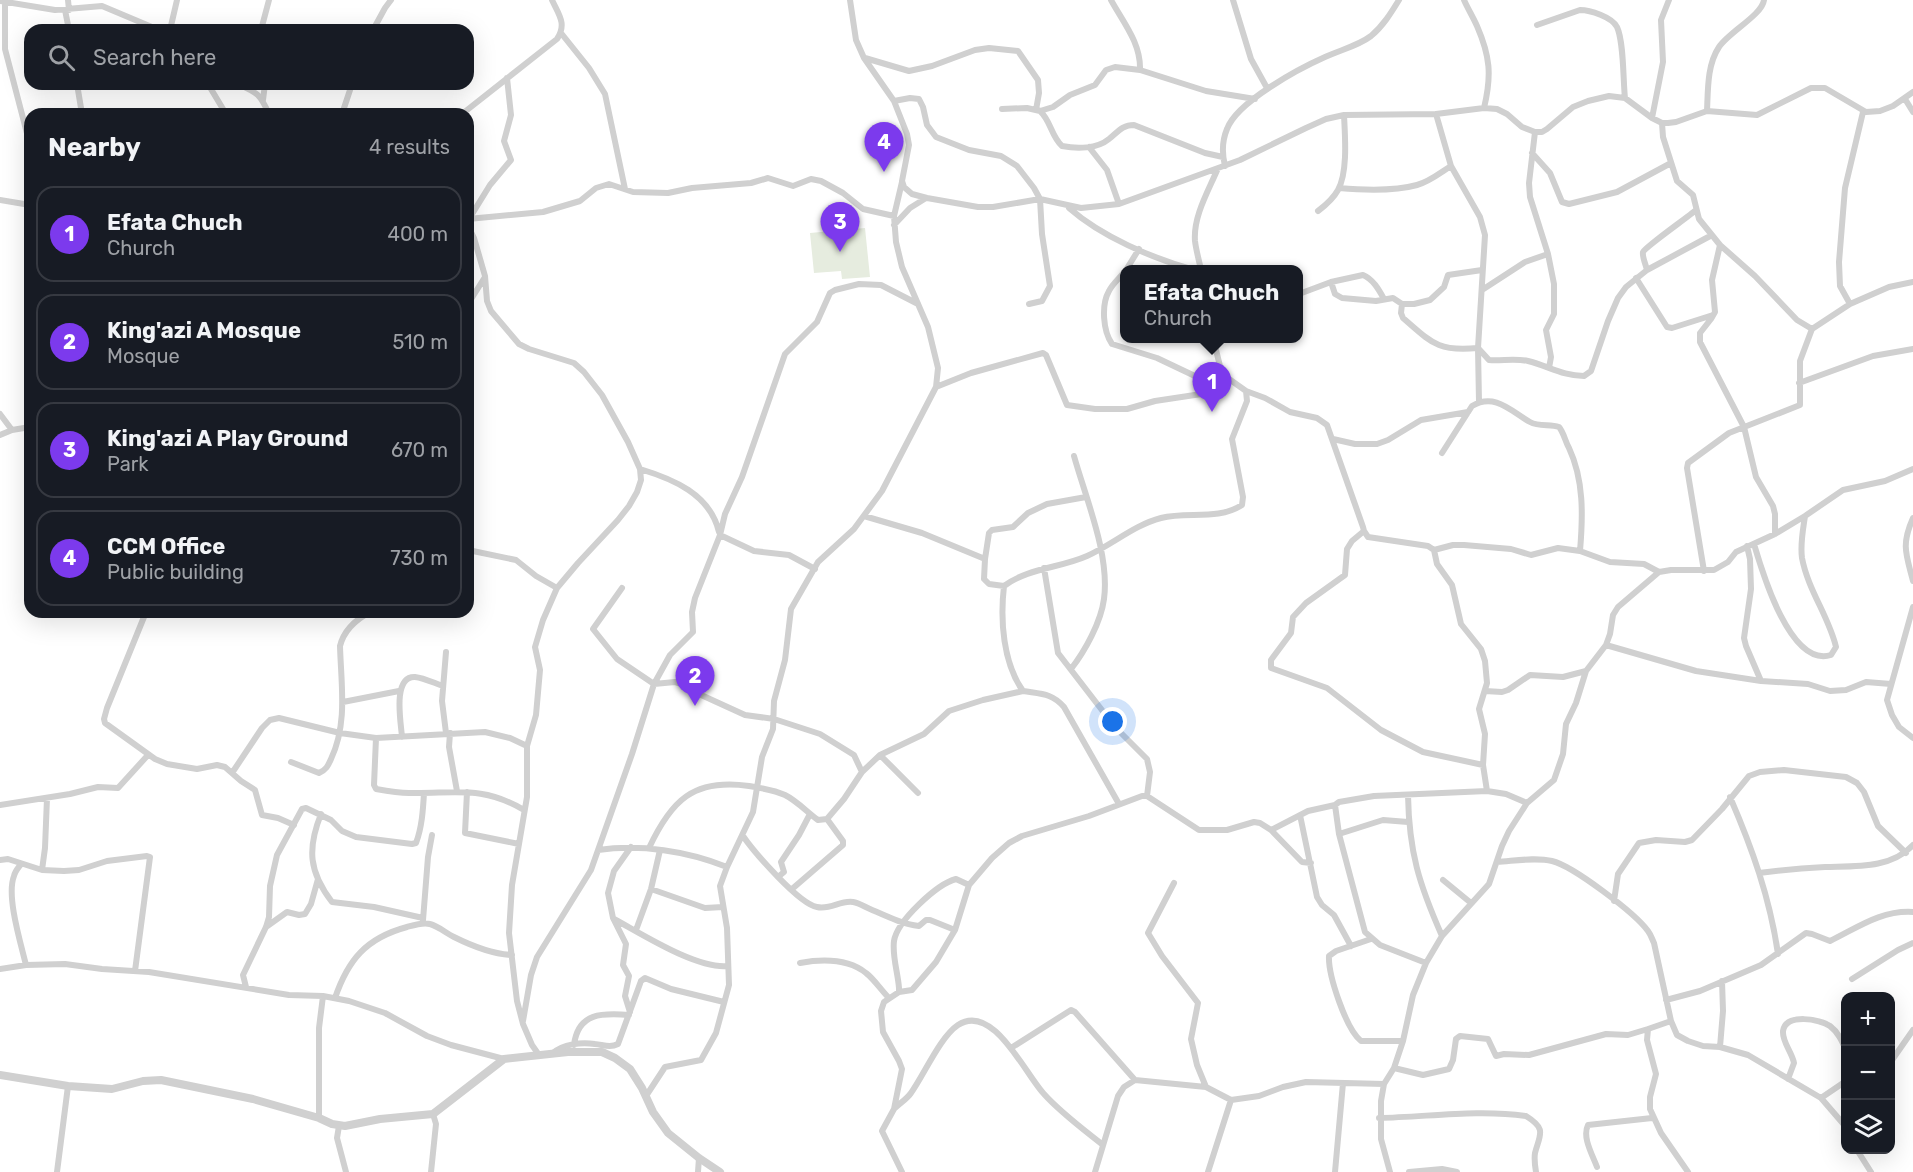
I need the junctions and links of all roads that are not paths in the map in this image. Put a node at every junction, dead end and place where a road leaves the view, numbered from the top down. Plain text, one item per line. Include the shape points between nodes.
1 (68, 0) edge
2 (177, 0) edge
3 (269, 0) edge
4 (391, 0) edge
5 (552, 0) edge
6 (850, 0) edge
7 (1111, 0) edge
8 (1233, 0) edge
9 (1399, 0) edge
10 (1669, 0) edge
11 (1764, 0) edge
12 (1466, 1) edge
13 (3, 2) edge
14 (104, 3) edge
15 (67, 10) junction
16 (68, 24) edge
17 (147, 24) edge
18 (171, 24) edge
19 (263, 24) edge
20 (377, 24) edge
21 (1537, 25) dead end
22 (561, 33) junction
23 (864, 58) junction
24 (1140, 70) junction
25 (507, 78) junction
26 (1267, 88) junction
27 (78, 90) edge
28 (212, 90) edge
29 (254, 90) edge
30 (264, 90) edge
31 (350, 90) edge
32 (1913, 92) edge
33 (1625, 98) junction
34 (1256, 99) junction
35 (1905, 99) junction
36 (263, 100) junction
37 (894, 101) junction
38 (81, 108) edge
39 (222, 108) edge
40 (266, 108) edge
41 (344, 108) edge
42 (470, 108) edge
43 (1484, 108) junction
44 (1002, 110) dead end
45 (1038, 111) junction
46 (1707, 111) junction
47 (1863, 112) junction
48 (1913, 112) edge
49 (1436, 114) junction
50 (1344, 115) junction
51 (1652, 118) junction
52 (24, 123) edge
53 (1662, 123) junction
54 (1534, 132) junction
55 (1089, 147) junction
56 (1532, 153) junction
57 (1223, 157) junction
58 (1671, 163) junction
59 (1451, 166) junction
60 (1222, 167) junction
61 (902, 181) junction
62 (1339, 188) junction
63 (625, 189) junction
64 (927, 198) junction
65 (0, 200) edge
66 (1040, 200) junction
67 (24, 204) edge
68 (1119, 204) junction
69 (1069, 207) junction
70 (1696, 210) junction
71 (474, 211) edge
72 (1318, 211) dead end
73 (894, 216) junction
74 (474, 219) edge
75 (894, 225) junction
76 (1712, 235) junction
77 (474, 238) edge
78 (1720, 245) junction
79 (1138, 249) junction
80 (1548, 254) junction
81 (1129, 265) edge
82 (1176, 265) edge
83 (1200, 265) edge
84 (1482, 270) junction
85 (1647, 270) junction
86 (485, 276) junction
87 (1120, 278) edge
88 (1636, 278) junction
89 (1331, 282) junction
90 (1912, 283) edge
91 (1482, 290) junction
92 (1303, 292) edge
93 (474, 294) edge
94 (1384, 299) junction
95 (1402, 303) junction
96 (919, 304) junction
97 (1029, 304) dead end
98 (1850, 304) junction
99 (1714, 315) junction
100 (1812, 329) junction
101 (1214, 343) edge
102 (1478, 348) junction
103 (1913, 349) edge
104 (1549, 368) junction
105 (1222, 374) junction
106 (1217, 381) junction
107 (1799, 383) junction
108 (936, 387) junction
109 (1246, 391) junction
110 (1479, 402) junction
111 (1468, 412) junction
112 (0, 414) edge
113 (24, 428) edge
114 (1744, 428) junction
115 (12, 430) junction
116 (0, 435) edge
117 (1333, 439) junction
118 (1442, 453) dead end
119 (1074, 456) dead end
120 (640, 469) junction
121 (1913, 470) edge
122 (1086, 497) junction
123 (864, 516) junction
124 (1806, 516) junction
125 (1913, 518) edge
126 (1364, 531) junction
127 (1775, 534) junction
128 (720, 535) junction
129 (1754, 544) junction
130 (1747, 546) junction
131 (1100, 548) junction
132 (1434, 550) junction
133 (474, 551) edge
134 (1580, 551) junction
135 (985, 559) junction
136 (1044, 568) junction
137 (815, 569) junction
138 (1704, 571) junction
139 (1659, 572) junction
140 (1913, 581) edge
141 (1004, 586) junction
142 (557, 588) junction
143 (622, 588) dead end
144 (1913, 607) edge
145 (144, 618) edge
146 (361, 618) edge
147 (1606, 645) junction
148 (446, 652) dead end
149 (1071, 669) junction
150 (1586, 671) junction
151 (1761, 681) junction
152 (654, 684) junction
153 (1891, 684) junction
154 (443, 686) junction
155 (399, 691) junction
156 (1023, 691) junction
157 (1485, 691) junction
158 (342, 702) junction
159 (774, 719) junction
160 (340, 733) junction
161 (448, 733) junction
162 (402, 737) junction
163 (376, 738) junction
164 (1913, 738) edge
165 (527, 746) junction
166 (880, 754) junction
167 (148, 755) junction
168 (291, 762) dead end
169 (1483, 765) junction
170 (862, 772) junction
171 (232, 773) junction
172 (756, 788) junction
173 (457, 791) junction
174 (467, 792) junction
175 (1487, 792) junction
176 (424, 793) junction
177 (918, 793) dead end
178 (1408, 795) junction
179 (1147, 796) junction
180 (1730, 797) junction
181 (47, 798) junction
182 (1527, 803) junction
183 (1119, 804) junction
184 (0, 805) edge
185 (1335, 805) junction
186 (524, 810) junction
187 (321, 814) junction
188 (810, 814) junction
189 (1300, 815) junction
190 (827, 819) junction
191 (1408, 822) junction
192 (294, 825) junction
193 (1271, 830) junction
194 (1340, 834) junction
195 (432, 835) dead end
196 (743, 836) junction
197 (519, 844) junction
198 (1913, 845) edge
199 (631, 847) junction
200 (649, 848) junction
201 (598, 850) junction
202 (660, 850) junction
203 (1906, 853) junction
204 (0, 860) edge
205 (1497, 862) junction
206 (1311, 863) junction
207 (21, 864) junction
208 (727, 867) junction
209 (42, 870) junction
210 (1759, 873) junction
211 (778, 877) junction
212 (318, 879) junction
213 (1443, 880) dead end
214 (1174, 883) dead end
215 (969, 885) junction
216 (651, 889) junction
217 (792, 889) junction
218 (1614, 901) junction
219 (1471, 903) junction
220 (723, 907) junction
221 (1913, 912) edge
222 (613, 918) junction
223 (423, 920) junction
224 (902, 922) junction
225 (266, 927) junction
226 (636, 930) junction
227 (955, 930) junction
228 (1442, 936) junction
229 (1371, 939) junction
230 (1913, 943) edge
231 (1351, 946) junction
232 (1778, 954) junction
233 (512, 955) junction
234 (800, 963) dead end
235 (1426, 963) junction
236 (26, 965) junction
237 (728, 966) junction
238 (0, 969) edge
239 (135, 970) junction
240 (1852, 979) dead end
241 (1722, 981) junction
242 (246, 987) junction
243 (899, 992) junction
244 (323, 996) junction
245 (335, 998) junction
246 (889, 998) junction
247 (1666, 1000) junction
248 (724, 1002) junction
249 (630, 1014) junction
250 (1671, 1021) junction
251 (523, 1024) junction
252 (1648, 1029) junction
253 (1913, 1030) edge
254 (1403, 1041) junction
255 (574, 1045) junction
256 (1843, 1046) edge
257 (1720, 1047) junction
258 (1011, 1048) junction
259 (553, 1054) junction
260 (539, 1055) junction
261 (1895, 1057) edge
262 (504, 1059) junction
263 (1394, 1068) junction
264 (0, 1075) edge
265 (1788, 1079) junction
266 (1135, 1080) junction
267 (1343, 1083) junction
268 (1384, 1084) junction
269 (1841, 1084) edge
270 (68, 1086) junction
271 (1206, 1087) junction
272 (646, 1096) junction
273 (1821, 1098) junction
274 (1231, 1100) junction
275 (894, 1109) junction
276 (433, 1114) junction
277 (319, 1118) junction
278 (1379, 1118) junction
279 (1652, 1118) junction
280 (1841, 1122) edge
281 (339, 1126) junction
282 (1103, 1145) junction
283 (1860, 1154) edge
284 (699, 1158) junction
285 (1597, 1167) dead end
286 (57, 1172) edge
287 (346, 1172) edge
288 (431, 1172) edge
289 (698, 1172) edge
290 (720, 1172) edge
291 (902, 1172) edge
292 (1095, 1172) edge
293 (1208, 1172) edge
294 (1335, 1172) edge
295 (1390, 1172) edge
296 (1408, 1172) edge
297 (1457, 1172) edge
298 (1536, 1172) edge
299 (1688, 1172) edge
300 (1871, 1172) edge

1 - 15 street
2 - 18 street
3 - 19 street
4 - 20 street
5 - 22 street via 562,19
6 - 23 street via 856,40
7 - 24 street via 1132,36
8 - 26 street via 1251,59
9 - 26 street via 1382,26 1364,41
10 - 51 street via 1661,20 1663,62
11 - 46 street via 1762,8 1729,36 1715,54
12 - 43 street via 1488,57 1489,88
13 - 15 street
13 - 52 street via 4,49
14 - 15 street
14 - 17 street
15 - 16 street
21 - 33 street via 1580,10 1616,25
22 - 25 street
22 - 63 street via 605,94
23 - 37 street
23 - 45 street via 909,71 975,50 1018,51 1038,80
24 - 34 street via 1206,90
24 - 45 street via 1110,68 1095,86
25 - 42 street
25 - 71 street via 511,115 504,141 511,160
26 - 34 street
27 - 38 street
28 - 39 street
29 - 36 street
30 - 36 street
31 - 41 street
32 - 35 street
33 - 51 street
33 - 54 street via 1609,96 1588,101 1573,107 1542,132
34 - 57 street via 1233,118 1223,143
35 - 47 street via 1880,111
35 - 48 street
36 - 40 street
37 - 61 street via 909,145
37 - 66 street via 919,99 927,125 936,137 1009,161 1026,176
43 - 49 street
43 - 54 street via 1497,109
44 - 45 street
45 - 55 street via 1062,146
46 - 47 street via 1757,115 1811,88 1825,88
46 - 53 street
47 - 98 street via 1845,188 1839,262 1840,286
49 - 50 street
49 - 59 street
50 - 60 street
50 - 62 street via 1344,159
51 - 53 street
53 - 58 street
54 - 56 street
55 - 57 street via 1109,140 1124,126 1134,125
55 - 68 street via 1107,170
56 - 58 street via 1550,173 1562,202 1569,204 1610,194
56 - 80 street via 1530,197
57 - 60 street
58 - 70 street via 1677,181 1693,195
59 - 62 street via 1415,185
59 - 84 street via 1483,225
60 - 68 street
60 - 83 street via 1198,216 1196,241
61 - 64 street via 907,191
61 - 73 street
62 - 72 street
63 - 73 street via 668,193 768,178 793,186 815,179 863,209
63 - 74 street via 609,184 596,188 580,201 543,212
64 - 66 street via 978,207
64 - 75 street
65 - 67 street
66 - 69 street
66 - 97 street via 1050,286 1042,301
68 - 69 street via 1090,209
69 - 79 street via 1082,219
70 - 76 street
70 - 85 street via 1646,246 1643,255
73 - 75 street
75 - 96 street via 902,267
76 - 78 street
76 - 85 street
77 - 86 street
78 - 99 street via 1712,280
78 - 100 street via 1797,320
79 - 81 street
79 - 82 street
80 - 91 street via 1525,262
80 - 104 street via 1554,294 1554,314 1546,330
84 - 91 street
84 - 95 street via 1448,275 1444,287 1430,300
85 - 88 street
86 - 93 street
86 - 120 street via 489,306 500,323 519,344 574,363 584,372 602,395
87 - 106 street via 1105,303 1107,334 1112,344
88 - 99 street via 1668,327
88 - 104 street via 1618,298 1587,375 1559,373
89 - 92 street
89 - 94 street via 1335,294 1342,298
89 - 94 street via 1367,276
90 - 98 street via 1889,287
91 - 102 street
94 - 95 street
95 - 102 street via 1403,318 1440,346 1458,350
96 - 108 street via 938,368
96 - 128 street via 881,285 858,284 830,293 817,322 783,356 742,477 724,514
98 - 100 street
99 - 114 street via 1700,333 1700,342
100 - 107 street via 1800,362
101 - 105 street
102 - 104 street via 1489,360 1521,360
102 - 110 street
103 - 107 street via 1873,356
105 - 106 street
105 - 109 street
106 - 108 street via 1208,393 1127,409 1071,406 1065,401 1046,355 1039,352
107 - 114 street via 1800,405
108 - 123 street via 896,466
109 - 117 street via 1290,412 1317,418 1327,425
109 - 131 street via 1246,406 1232,439 1242,506 1211,516 1158,519
110 - 111 street
110 - 134 street via 1500,404 1533,424 1552,425 1563,432 1575,459 1578,478 1582,511
111 - 117 street via 1421,420 1377,444
111 - 118 street
112 - 115 street
113 - 115 street
114 - 127 street via 1756,477 1773,506
114 - 138 street via 1729,433 1686,468
115 - 116 street
117 - 126 street
119 - 122 street
120 - 128 street via 666,477 696,494 710,510
120 - 142 street via 640,483 629,506
121 - 124 street via 1843,490
122 - 131 street
122 - 135 street via 1047,504 1028,513 1013,527 992,530
123 - 135 street via 922,533
123 - 137 street
124 - 127 street
124 - 129 street via 1802,559 1833,637 1836,648 1831,655 1821,657 1809,651 1791,634 1770,593
125 - 140 street via 1905,544
126 - 132 street via 1368,537 1422,544
126 - 169 street via 1347,549 1345,575 1293,617 1291,633 1271,660 1271,668 1327,688 1381,730 1423,752
127 - 129 street
128 - 137 street via 754,550 789,555
128 - 152 street via 693,605 693,632 670,656
129 - 130 street
130 - 138 street via 1721,567
130 - 151 street via 1751,589 1744,638
131 - 136 street
131 - 149 street via 1105,585 1103,606 1089,641
132 - 134 street via 1464,545 1505,548 1531,555 1558,548
132 - 157 street via 1437,564 1452,585 1461,624 1481,649 1487,671
133 - 142 street via 516,560
134 - 139 street via 1610,562 1644,564
135 - 141 street via 986,581
136 - 141 street
136 - 149 street via 1058,653
137 - 159 street via 791,609
138 - 139 street
139 - 147 street via 1618,607
141 - 156 street via 1004,636 1013,673
142 - 165 street via 535,646 540,673 535,722
143 - 152 street via 593,629 617,659
144 - 153 street
145 - 167 street via 104,719
146 - 158 street via 351,625 340,646
147 - 150 street
147 - 151 street via 1696,671
148 - 154 street
149 - 179 street via 1115,727 1146,759 1150,772
150 - 157 street via 1563,677 1530,675 1508,690
150 - 182 street via 1566,724 1560,767 1554,780
151 - 153 street via 1808,684 1830,691 1866,682
152 - 159 street via 682,684 745,715
152 - 201 street
153 - 164 street via 1887,700 1892,715
154 - 155 street via 412,677
154 - 161 street
155 - 158 street
155 - 162 street
156 - 166 street via 948,711 924,734
156 - 183 street via 1057,698
157 - 169 street via 1479,709 1485,734
158 - 160 street
159 - 170 street via 820,734 854,755
159 - 172 street
160 - 163 street
160 - 168 street via 333,755 321,773
160 - 171 street via 285,718 270,720
161 - 162 street
161 - 165 street via 494,733
161 - 173 street
162 - 163 street
163 - 176 street via 375,788
165 - 186 street
166 - 170 street
166 - 177 street
167 - 171 street via 161,762 197,769 221,765
167 - 181 street via 118,788 98,787
169 - 175 street
170 - 190 street
171 - 192 street via 255,790 262,816
172 - 188 street via 784,795
172 - 196 street via 752,817
172 - 200 street via 717,784 686,796 661,823
173 - 174 street
173 - 176 street
174 - 186 street via 497,797
174 - 197 street via 465,833
175 - 178 street
175 - 182 street via 1506,794
176 - 187 street via 419,835 412,844 356,837
178 - 185 street via 1374,796
178 - 191 street
179 - 183 street
179 - 193 street via 1199,830 1233,830 1254,822
180 - 203 street via 1749,776 1760,772 1784,770 1846,777 1864,792 1878,826
180 - 210 street
180 - 218 street via 1692,840 1639,843 1618,874
181 - 184 street
181 - 209 street
182 - 205 street via 1509,831
183 - 215 street via 1014,839
185 - 189 street
185 - 194 street
186 - 197 street
187 - 192 street via 305,808
187 - 212 street via 311,847
188 - 190 street
188 - 211 street via 781,862 784,872
189 - 193 street
189 - 206 street
190 - 217 street via 843,846
191 - 194 street via 1385,820
191 - 228 street via 1414,863
192 - 225 street via 275,860
193 - 206 street via 1302,862
194 - 229 street via 1361,923
195 - 223 street
196 - 208 street
196 - 211 street
197 - 233 street via 510,906
198 - 203 street
199 - 200 street
199 - 201 street
199 - 222 street via 610,882
200 - 202 street
201 - 251 street via 582,886 537,957
202 - 208 street
202 - 216 street
203 - 210 street via 1866,866
204 - 207 street
205 - 218 street via 1555,861
205 - 219 street via 1489,884
206 - 231 street via 1317,897 1334,915
207 - 209 street
207 - 236 street via 12,891
208 - 220 street via 720,886
209 - 239 street via 79,870 112,860 150,857
210 - 232 street
211 - 217 street
212 - 223 street via 335,904 374,907
212 - 225 street via 305,914 287,912
213 - 219 street
214 - 271 street via 1148,933 1198,1003 1191,1039
215 - 224 street via 956,879 946,882
215 - 227 street
216 - 220 street via 705,908
216 - 226 street
217 - 224 street via 814,907 854,902
218 - 247 street via 1649,932
219 - 228 street
220 - 237 street
221 - 232 street via 1901,911 1867,921 1830,941 1806,933
222 - 226 street
222 - 249 street via 626,944 623,964 629,976 626,996
223 - 233 street via 481,949
223 - 245 street via 370,943 349,965
224 - 227 street via 919,926 930,920
224 - 243 street via 894,944
225 - 242 street via 243,975
226 - 237 street via 702,962
227 - 243 street via 916,986
228 - 235 street
229 - 231 street
229 - 235 street
230 - 240 street
231 - 254 street via 1331,953 1329,960 1350,1029 1361,1041
232 - 241 street
233 - 251 street
234 - 246 street via 829,959 848,964 866,973
235 - 254 street via 1413,995
236 - 238 street
236 - 239 street via 56,963
237 - 248 street via 729,985
239 - 242 street
241 - 247 street
241 - 257 street
242 - 244 street
243 - 246 street
244 - 245 street
244 - 277 street via 318,1028
245 - 262 street via 365,1005 451,1045
246 - 275 street via 882,1006 881,1022 902,1069
247 - 250 street
248 - 249 street via 645,978
248 - 272 street via 716,1033 704,1057 697,1062 665,1067
249 - 255 street via 589,1017 578,1031
249 - 255 street via 621,1041 615,1046
250 - 252 street
250 - 257 street via 1677,1035 1688,1041
251 - 260 street
252 - 263 street via 1629,1035 1606,1034 1529,1055 1496,1056 1488,1039 1461,1036 1456,1039 1449,1069 1423,1075
252 - 279 street via 1656,1074 1649,1102
253 - 261 street
254 - 263 street
255 - 259 street via 562,1046
256 - 265 street via 1837,1032 1822,1021 1787,1023 1784,1038 1794,1063
257 - 265 street via 1748,1054
258 - 266 street via 1071,1010
258 - 275 street via 984,1023 973,1021 956,1026 910,1095
258 - 282 street via 1044,1095
259 - 260 street
259 - 272 street via 610,1055 630,1069
260 - 262 street
262 - 276 street
263 - 268 street
264 - 270 street
265 - 273 street
266 - 271 street
266 - 282 street via 1118,1096
267 - 268 street
267 - 274 street via 1306,1082
267 - 294 street
268 - 278 street
269 - 273 street
270 - 277 street via 117,1088 158,1079
270 - 286 street
271 - 274 street
272 - 284 street via 662,1126
273 - 280 street
274 - 293 street
275 - 291 street via 882,1131
276 - 281 street
276 - 288 street via 436,1124
277 - 281 street
278 - 295 street
278 - 298 street via 1526,1116 1540,1128
279 - 285 street via 1588,1125 1587,1138
279 - 299 street
281 - 287 street via 337,1138
282 - 292 street
283 - 300 street
284 - 289 street
284 - 290 street
296 - 297 street

